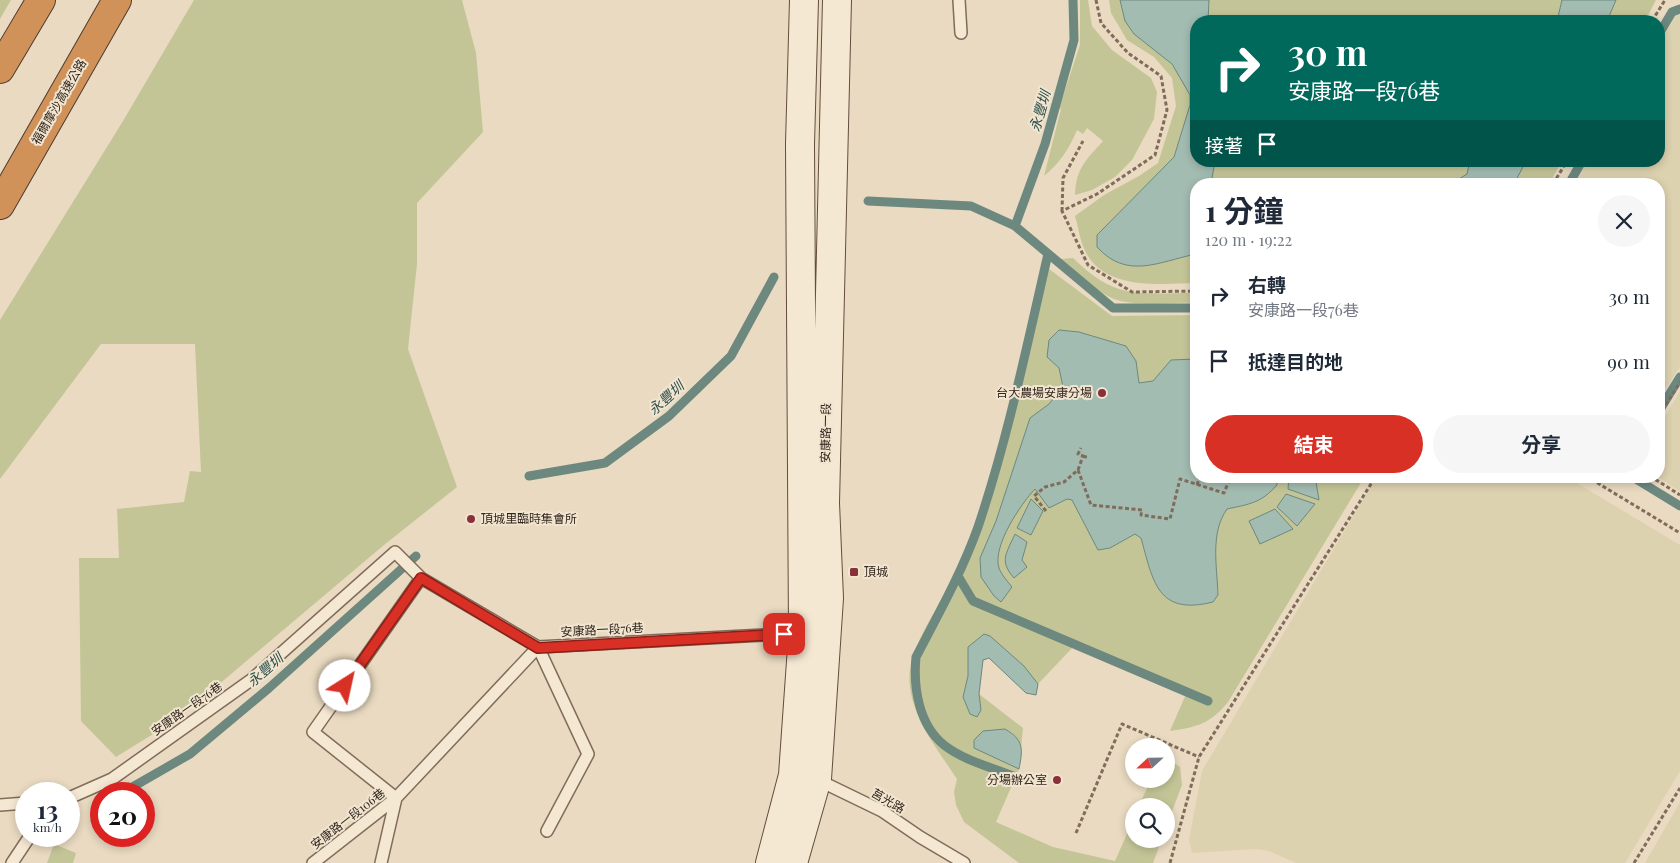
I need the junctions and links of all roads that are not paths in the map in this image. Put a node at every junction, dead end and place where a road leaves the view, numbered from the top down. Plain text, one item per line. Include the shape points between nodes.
1 (41, 0) edge
2 (117, 0) edge
3 (804, 0) edge
4 (837, 0) edge
5 (959, 0) edge
6 (960, 33) dead end
7 (0, 69) edge
8 (0, 205) edge
9 (418, 575) junction
10 (802, 633) junction
11 (538, 648) junction
12 (805, 777) junction
13 (80, 793) edge
14 (396, 798) junction
15 (15, 804) edge
16 (0, 805) edge
17 (547, 831) dead end
18 (23, 847) edge
19 (12, 863) edge
20 (313, 863) edge
21 (381, 863) edge
22 (770, 863) edge
23 (793, 863) edge
24 (964, 863) edge

1 - 7 highway
2 - 8 highway, 福爾摩沙高速公路
3 - 10 main road, 安康路一段 via 800,144
4 - 12 main road, 安康路一段 via 825,493 829,598
5 - 6 lane
9 - 11 lane
9 - 13 lane, 安康路一段76巷 via 396,552 251,680 112,779
9 - 14 lane via 313,732
10 - 11 lane, 安康路一段76巷
10 - 12 main road, 安康路一段
11 - 14 lane
11 - 17 lane via 588,754
12 - 22 main road, 安康路一段
12 - 23 main road, 安康路一段
12 - 24 lane, 莒光路 via 882,811
14 - 20 lane, 安康路一段106巷
14 - 21 lane, 安康路一段106巷
15 - 16 lane
18 - 19 lane

